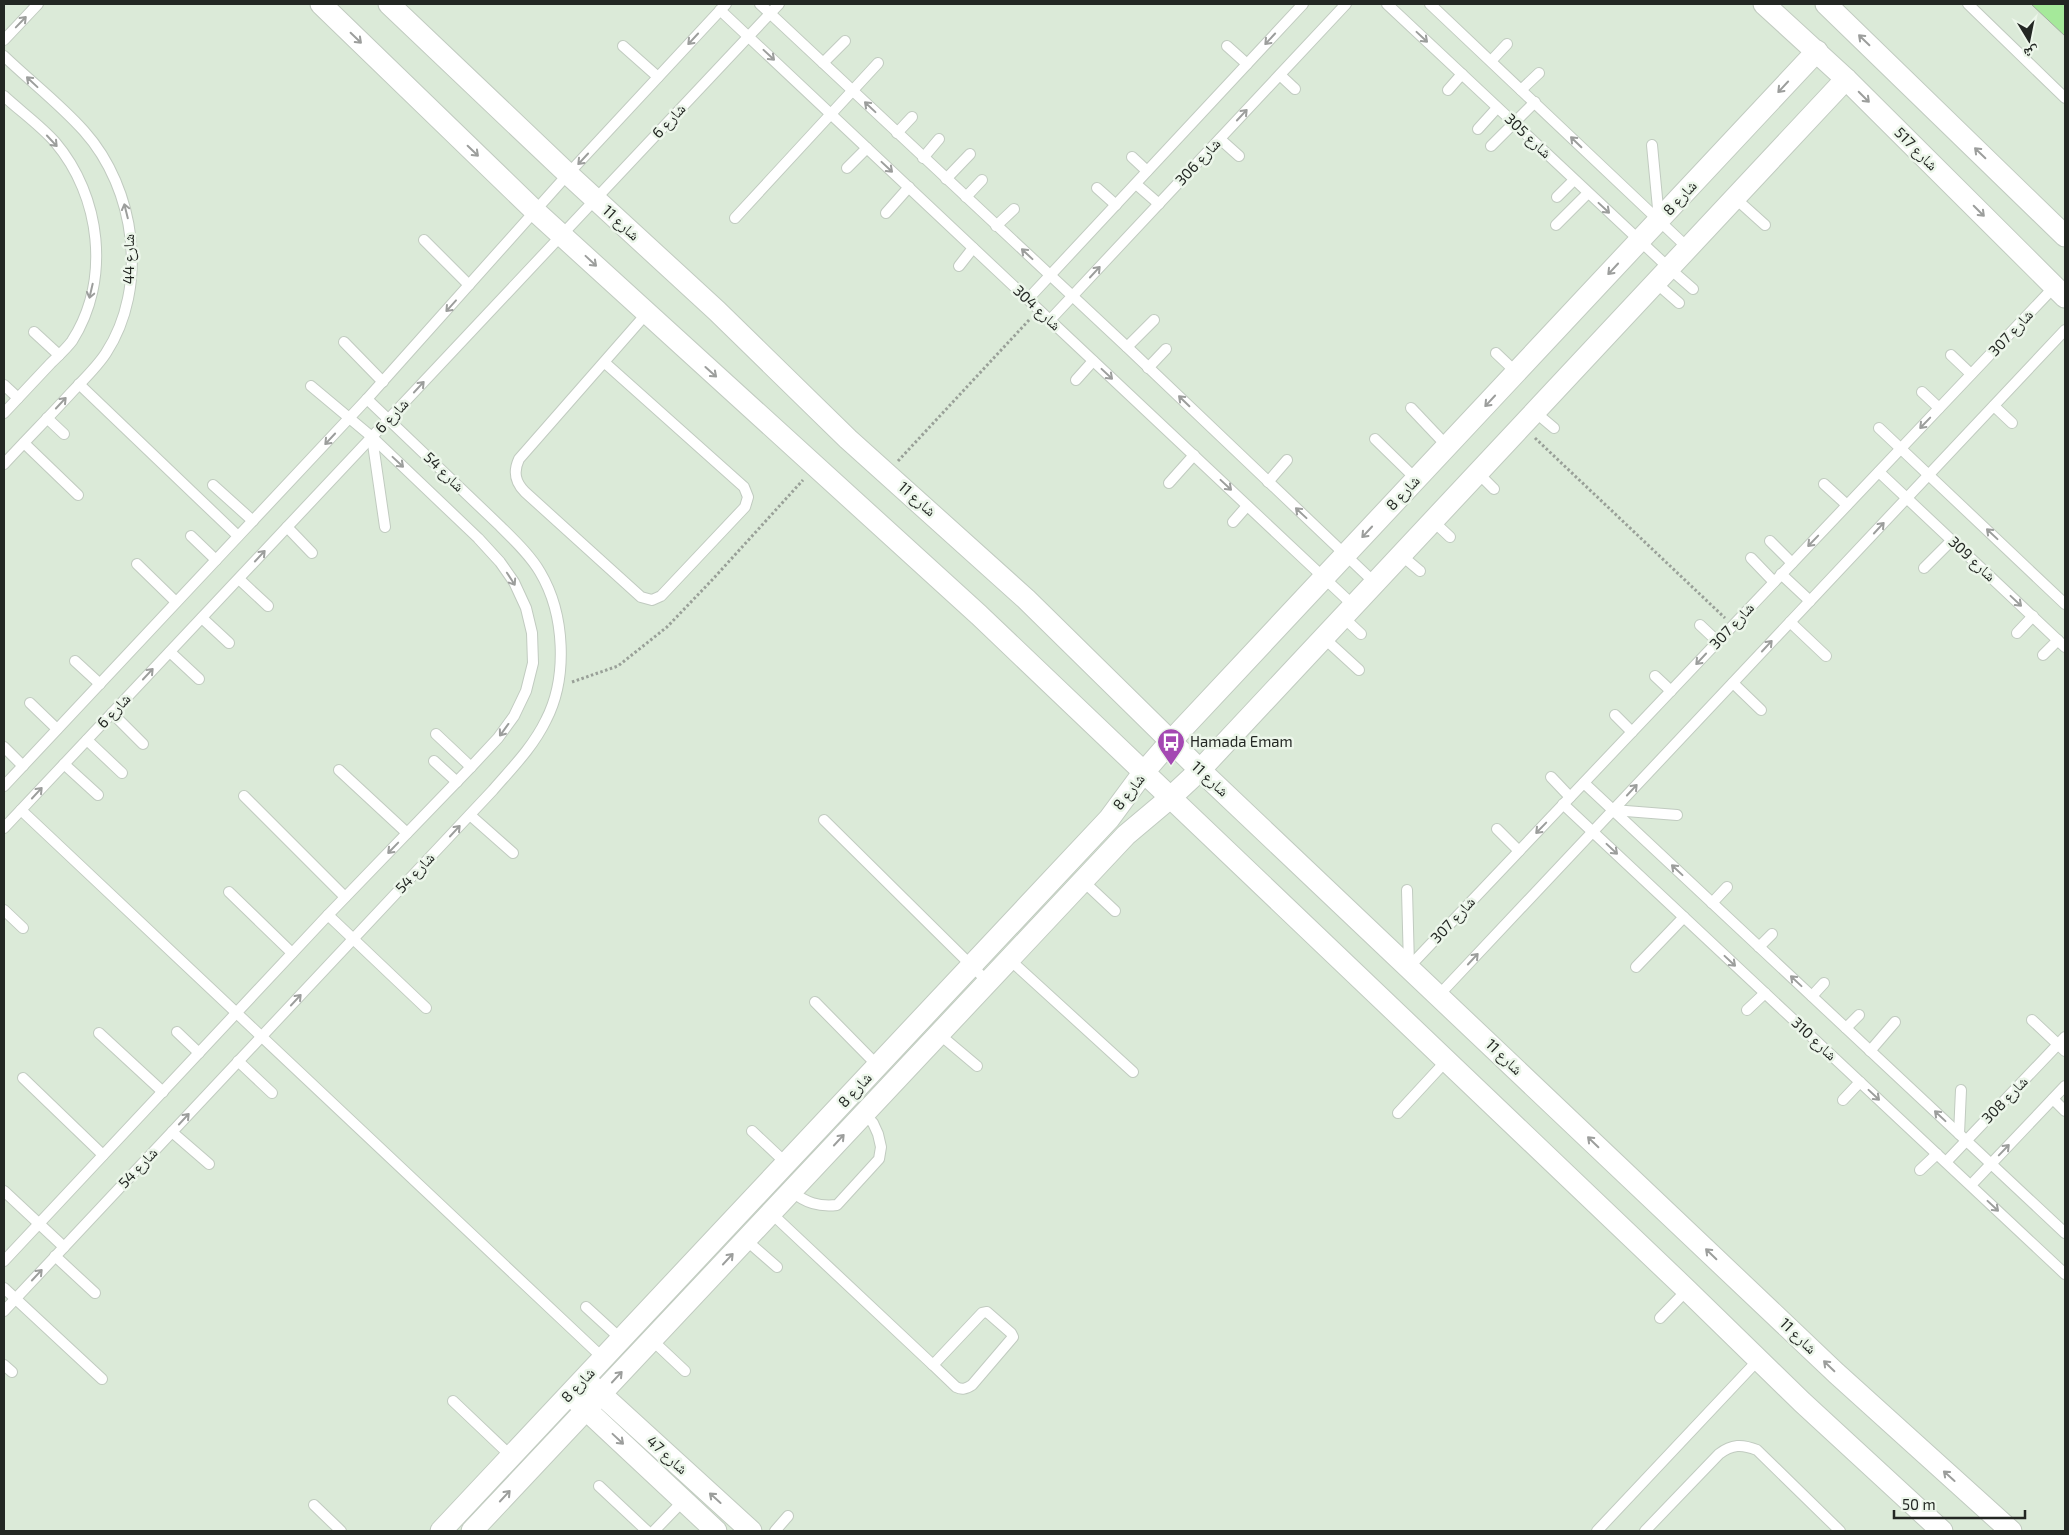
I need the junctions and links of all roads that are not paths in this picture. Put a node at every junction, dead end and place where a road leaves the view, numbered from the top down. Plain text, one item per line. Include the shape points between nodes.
1 (38, 4) edge
2 (321, 4) edge
3 (760, 4) edge
4 (779, 4) edge
5 (1304, 4) edge
6 (1346, 4) edge
7 (1386, 4) edge
8 (1430, 4) edge
9 (1764, 4) edge
10 (1826, 4) edge
11 (1968, 4) edge
12 (399, 7) edge
13 (723, 7) edge
14 (770, 13) junction
15 (748, 36) junction
16 (4, 40) edge
17 (845, 42) dead end
18 (1507, 44) dead end
19 (623, 46) dead end
20 (1227, 46) dead end
21 (1817, 51) junction
22 (4, 56) edge
23 (1491, 61) junction
24 (823, 63) junction
25 (878, 63) dead end
26 (1247, 64) junction
27 (1538, 73) dead end
28 (1462, 74) junction
29 (1280, 75) junction
30 (658, 77) junction
31 (1846, 79) junction
32 (1295, 89) dead end
33 (1448, 90) dead end
34 (1521, 90) junction
35 (853, 91) junction
36 (4, 96) edge
37 (2065, 98) edge
38 (1535, 102) junction
39 (1498, 108) junction
40 (832, 115) junction
41 (912, 117) dead end
42 (1514, 123) junction
43 (1478, 129) dead end
44 (897, 132) junction
45 (939, 139) dead end
46 (1220, 139) junction
47 (1652, 145) dead end
48 (1491, 146) dead end
49 (867, 148) junction
50 (970, 154) dead end
51 (1239, 156) dead end
52 (1132, 157) dead end
53 (923, 158) junction
54 (847, 168) dead end
55 (1147, 171) junction
56 (568, 174) junction
57 (946, 179) junction
58 (982, 180) dead end
59 (1574, 180) junction
60 (1136, 184) junction
61 (909, 187) junction
62 (1097, 188) dead end
63 (1588, 192) junction
64 (966, 197) junction
65 (1557, 197) dead end
66 (1735, 198) junction
67 (595, 199) junction
68 (1159, 204) junction
69 (1116, 205) junction
70 (1014, 209) dead end
71 (535, 211) junction
72 (886, 213) dead end
73 (735, 218) dead end
74 (1659, 220) junction
75 (1765, 224) dead end
76 (1556, 225) dead end
77 (996, 226) junction
78 (562, 234) junction
79 (2065, 236) edge
80 (424, 240) dead end
81 (1639, 241) junction
82 (973, 248) junction
83 (1688, 248) junction
84 (959, 266) dead end
85 (1662, 275) junction
86 (1050, 276) junction
87 (469, 285) junction
88 (1693, 289) dead end
89 (2060, 291) edge
90 (1072, 297) junction
91 (1028, 300) junction
92 (1679, 303) dead end
93 (646, 313) junction
94 (1050, 320) junction
95 (1154, 320) dead end
96 (2065, 330) edge
97 (34, 332) dead end
98 (344, 342) dead end
99 (1127, 347) junction
100 (1166, 349) dead end
101 (1496, 353) dead end
102 (58, 355) junction
103 (1951, 355) dead end
104 (1093, 361) junction
105 (604, 362) junction
106 (1148, 368) junction
107 (1516, 372) junction
108 (1971, 374) junction
109 (1076, 380) dead end
110 (383, 382) junction
111 (79, 384) junction
112 (4, 385) edge
113 (311, 386) dead end
114 (1922, 392) dead end
115 (18, 398) junction
116 (367, 399) junction
117 (1994, 406) junction
118 (1411, 408) dead end
119 (1939, 408) junction
120 (4, 413) edge
121 (47, 418) junction
122 (350, 418) junction
123 (389, 419) junction
124 (1528, 419) junction
125 (2012, 423) dead end
126 (1554, 428) dead end
127 (1879, 428) dead end
128 (64, 434) dead end
129 (372, 437) junction
130 (1375, 439) dead end
131 (24, 443) junction
132 (1448, 446) junction
133 (1901, 448) junction
134 (1194, 456) junction
135 (1287, 460) dead end
136 (4, 464) edge
137 (1879, 472) junction
138 (1478, 473) junction
139 (1929, 475) junction
140 (1416, 479) junction
141 (1268, 482) junction
142 (1169, 483) dead end
143 (1824, 484) dead end
144 (213, 485) dead end
145 (1494, 489) dead end
146 (78, 495) dead end
147 (1907, 498) junction
148 (1847, 505) junction
149 (1247, 506) junction
150 (253, 521) junction
151 (1433, 521) junction
152 (1233, 522) dead end
153 (288, 526) junction
154 (384, 528) dead end
155 (191, 536) dead end
156 (238, 536) junction
157 (1450, 537) dead end
158 (1952, 540) junction
159 (1770, 541) dead end
160 (312, 553) dead end
161 (1346, 555) junction
162 (1402, 555) junction
163 (1751, 558) dead end
164 (216, 560) junction
165 (1792, 563) junction
166 (137, 564) dead end
167 (1924, 568) dead end
168 (1420, 571) dead end
169 (1324, 578) junction
170 (1778, 578) junction
171 (239, 579) junction
172 (1375, 583) junction
173 (1810, 601) junction
174 (176, 602) junction
175 (2065, 604) edge
176 (268, 606) dead end
177 (1348, 611) junction
178 (2033, 616) junction
179 (202, 618) junction
180 (1790, 622) junction
181 (1700, 625) dead end
182 (2017, 633) dead end
183 (1361, 634) dead end
184 (1324, 638) junction
185 (1718, 642) junction
186 (229, 643) dead end
187 (2062, 643) edge
188 (170, 652) junction
189 (2043, 654) dead end
190 (1826, 656) dead end
191 (76, 661) dead end
192 (1359, 670) dead end
193 (1655, 676) dead end
194 (199, 679) dead end
195 (1733, 683) junction
196 (100, 684) junction
197 (1671, 691) junction
198 (30, 703) dead end
199 (1761, 710) dead end
200 (112, 714) junction
201 (1615, 715) dead end
202 (57, 729) junction
203 (1632, 732) junction
204 (436, 734) dead end
205 (87, 740) junction
206 (1170, 742) junction
207 (143, 744) dead end
208 (4, 747) edge
209 (434, 760) dead end
210 (64, 764) junction
211 (23, 766) junction
212 (471, 767) junction
213 (339, 770) dead end
214 (1200, 770) junction
215 (122, 773) dead end
216 (1144, 773) junction
217 (1550, 777) dead end
218 (457, 782) junction
219 (1584, 783) junction
220 (4, 786) edge
221 (98, 795) dead end
222 (244, 796) dead end
223 (1170, 798) junction
224 (1567, 800) junction
225 (21, 810) junction
226 (1613, 810) junction
227 (470, 815) junction
228 (1677, 815) dead end
229 (824, 820) dead end
230 (4, 828) edge
231 (1497, 829) dead end
232 (1593, 832) junction
233 (407, 833) junction
234 (1519, 851) junction
235 (513, 853) dead end
236 (1083, 881) junction
237 (1727, 887) dead end
238 (1407, 890) dead end
239 (229, 892) dead end
240 (345, 897) junction
241 (1712, 903) junction
242 (4, 910) edge
243 (1115, 911) dead end
244 (328, 915) junction
245 (1684, 917) junction
246 (23, 928) dead end
247 (1772, 934) dead end
248 (353, 939) junction
249 (1759, 947) junction
250 (292, 953) junction
251 (1010, 959) junction
252 (972, 966) junction
253 (1409, 967) junction
254 (1636, 967) dead end
255 (988, 982) junction
256 (1824, 983) dead end
257 (1765, 993) junction
258 (1439, 995) junction
259 (1812, 996) junction
260 (815, 1002) dead end
261 (426, 1008) dead end
262 (1747, 1010) dead end
263 (237, 1013) junction
264 (1859, 1015) dead end
265 (2032, 1020) dead end
266 (1895, 1022) dead end
267 (1846, 1028) junction
268 (176, 1032) dead end
269 (98, 1033) dead end
270 (939, 1034) junction
271 (262, 1036) junction
272 (2063, 1044) edge
273 (1870, 1051) junction
274 (199, 1053) junction
275 (238, 1061) junction
276 (1446, 1061) junction
277 (878, 1066) junction
278 (977, 1066) dead end
279 (1133, 1072) dead end
280 (22, 1078) dead end
281 (1860, 1082) junction
282 (2065, 1086) edge
283 (1961, 1090) dead end
284 (163, 1092) junction
285 (272, 1094) dead end
286 (2053, 1099) junction
287 (1843, 1100) dead end
288 (2065, 1112) edge
289 (1398, 1113) dead end
290 (864, 1114) junction
291 (752, 1131) dead end
292 (172, 1132) junction
293 (1963, 1137) junction
294 (1937, 1154) junction
295 (103, 1155) junction
296 (1946, 1162) junction
297 (786, 1163) junction
298 (209, 1164) dead end
299 (1991, 1164) junction
300 (1920, 1170) dead end
301 (1971, 1186) junction
302 (4, 1191) edge
303 (791, 1191) junction
304 (754, 1197) junction
305 (771, 1213) junction
306 (39, 1224) junction
307 (2065, 1233) edge
308 (746, 1240) junction
309 (64, 1247) junction
310 (55, 1256) junction
311 (4, 1261) edge
312 (777, 1267) dead end
313 (2065, 1274) edge
314 (4, 1288) edge
315 (1687, 1290) junction
316 (95, 1293) dead end
317 (15, 1299) junction
318 (586, 1307) dead end
319 (4, 1311) edge
320 (1660, 1318) dead end
321 (621, 1339) junction
322 (652, 1340) junction
323 (603, 1358) junction
324 (1759, 1359) junction
325 (4, 1365) edge
326 (933, 1365) junction
327 (686, 1371) dead end
328 (12, 1372) dead end
329 (102, 1379) dead end
330 (584, 1379) junction
331 (569, 1394) junction
332 (601, 1394) junction
333 (453, 1401) dead end
334 (586, 1410) junction
335 (511, 1456) junction
336 (599, 1486) dead end
337 (683, 1501) junction
338 (314, 1505) dead end
339 (788, 1516) dead end
340 (341, 1531) edge
341 (441, 1531) edge
342 (472, 1531) edge
343 (647, 1531) edge
344 (654, 1531) edge
345 (716, 1531) edge
346 (751, 1531) edge
347 (775, 1531) edge
348 (1597, 1531) edge
349 (1645, 1531) edge
350 (1840, 1531) edge
351 (1942, 1531) edge
352 (2011, 1531) edge

16 -> 1 lane
2 -> 71 street
3 - 14 lane
4 - 14 lane, شارع 6
5 -> 26 lane, شارع 306
6 - 29 lane, شارع 306
7 -> 28 lane, شارع 305
8 - 23 lane, شارع 305
9 - 21 street, شارع 517
79 -> 10 street
11 - 37 lane
12 - 56 street, شارع 11
13 - 15 lane, شارع 304
13 -> 30 lane, شارع 6
14 - 15 lane, شارع 6
14 - 24 lane
15 -> 40 lane, شارع 304
15 - 67 lane, شارع 6
17 - 24 lane
18 - 23 lane
19 - 30 lane
20 - 26 lane
21 - 31 street, شارع 517
21 -> 74 street, شارع 8
111 -> 22 lane, شارع 44 via 106,354 119,329 127,301 131,271 127,212 118,184 84,132
23 - 34 lane, شارع 305
24 - 35 lane
25 - 35 lane
26 - 55 lane, شارع 306
27 - 34 lane
28 - 33 lane
28 - 39 lane, شارع 305
29 - 32 lane
46 -> 29 lane, شارع 306
30 -> 56 lane, شارع 6
31 - 66 street, شارع 8
31 -> 89 street, شارع 517
34 - 38 lane, شارع 305
35 - 40 lane
44 -> 35 lane
36 -> 102 lane via 54,141 82,183 91,209 96,236 92,291 84,317 71,342
38 - 42 lane
74 -> 38 lane, شارع 305
39 - 42 lane, شارع 305
39 - 43 lane
40 - 49 lane, شارع 304
40 - 73 lane
41 - 44 lane
42 - 48 lane
42 - 59 lane, شارع 305
44 - 53 lane
45 - 53 lane
46 - 51 lane
46 - 68 lane, شارع 306
47 - 74 lane
49 - 54 lane
49 -> 61 lane, شارع 304
50 - 57 lane
52 - 55 lane
53 - 57 lane
55 - 60 lane, شارع 306
56 - 67 street, شارع 11
56 - 71 lane, شارع 6
57 - 64 lane
58 - 64 lane
59 - 63 lane, شارع 305
59 - 65 lane
60 - 68 lane
60 - 69 lane, شارع 306
61 - 72 lane
61 - 82 lane, شارع 304
62 - 69 lane
63 - 76 lane
63 -> 81 lane, شارع 305
64 - 77 lane
66 - 75 lane
66 - 83 street, شارع 8
67 - 78 lane, شارع 6
67 - 206 street, شارع 11 via 717,311 848,439 1026,599
90 -> 68 lane, شارع 306
69 - 86 lane, شارع 306
70 - 77 lane
71 - 78 street
71 - 87 lane, شارع 6
74 - 81 street, شارع 8
74 - 83 lane, شارع 305
86 -> 77 lane
78 -> 93 street
123 -> 78 lane, شارع 6
80 - 87 lane
81 - 85 lane, شارع 305
81 -> 107 street, شارع 8
82 - 84 lane
82 - 91 lane, شارع 304
83 - 85 street, شارع 8
85 - 88 lane
85 - 92 lane
85 - 124 street, شارع 8
86 - 90 lane
86 - 91 lane, شارع 306
87 -> 110 lane, شارع 6
89 - 108 lane, شارع 307
90 - 94 lane, شارع 306
90 - 99 lane
91 - 94 lane, شارع 304
93 - 105 lane
93 -> 216 street via 979,615
94 - 104 lane, شارع 304
95 - 99 lane
96 - 117 lane
97 - 102 lane
98 - 110 lane
99 - 106 lane
100 - 106 lane
101 - 107 lane
102 - 115 lane
103 - 108 lane
104 - 109 lane
104 -> 134 lane, شارع 304
105 - 105 lane via 519,459 516,480 524,492 641,597 652,600 661,596 745,507 748,497 744,487
141 -> 106 lane
107 -> 132 street, شارع 8
108 - 119 lane, شارع 307
110 - 116 lane, شارع 6
121 -> 111 lane, شارع 44
111 - 156 lane
112 - 115 lane
113 - 122 lane, شارع 54
114 - 119 lane
115 - 120 lane
116 - 122 lane, شارع 6
116 - 123 lane, شارع 54
117 - 125 lane
117 - 139 lane
118 - 132 lane
119 -> 133 lane, شارع 307
121 - 128 lane
121 - 131 lane, شارع 44
122 - 129 lane, شارع 54
122 -> 150 lane, شارع 6
123 - 129 lane, شارع 6
123 - 227 lane, شارع 54 via 521,547 540,572 553,600 561,657 557,687 547,719 533,743
124 - 126 lane
124 - 138 street, شارع 8
127 - 133 lane, شارع 309
129 - 153 lane, شارع 6
129 - 154 lane
129 -> 212 lane, شارع 54 via 500,562 526,608 532,633 533,664 526,691 514,716
130 - 140 lane
131 - 136 lane, شارع 44
131 - 146 lane
132 - 140 street, شارع 8
133 - 137 lane, شارع 307
133 - 139 lane, شارع 309
134 - 142 lane
134 -> 149 lane, شارع 304
135 - 141 lane
137 - 147 lane, شارع 309
137 - 148 lane, شارع 307
138 - 145 lane
138 - 151 street, شارع 8
139 - 147 lane
175 -> 139 lane, شارع 309
140 -> 161 street, شارع 8
161 -> 141 lane
143 - 148 lane
144 - 150 lane
147 - 158 lane, شارع 309
173 -> 147 lane
148 -> 165 lane, شارع 307
149 - 152 lane
149 - 169 lane, شارع 304
150 - 156 lane, شارع 6
151 - 157 lane
151 - 162 street, شارع 8
153 - 160 lane
171 -> 153 lane, شارع 6
155 - 164 lane
156 - 164 lane, شارع 6
158 - 167 lane
158 -> 178 lane, شارع 309
159 - 165 lane
161 - 169 street, شارع 8
161 - 172 lane
162 - 168 lane
162 - 172 street, شارع 8
163 - 170 lane
164 - 174 lane, شارع 6
165 - 170 lane, شارع 307
166 - 174 lane
169 - 177 lane, شارع 304
169 - 206 street, شارع 8
170 - 173 lane
170 - 185 lane, شارع 307
171 - 176 lane
171 - 179 lane, شارع 6
172 - 177 street, شارع 8
173 - 180 lane
174 - 196 lane, شارع 6
177 - 183 lane, شارع 304
177 - 184 street, شارع 8
178 - 182 lane
178 - 187 lane, شارع 309
179 - 186 lane
179 - 188 lane, شارع 6
180 - 190 lane
195 -> 180 lane
181 - 185 lane
184 - 192 lane
184 - 214 street, شارع 8
185 -> 197 lane, شارع 307
187 - 189 lane
188 - 194 lane
200 -> 188 lane, شارع 6
191 - 196 lane
193 - 197 lane
195 - 199 lane
226 -> 195 lane
196 - 202 lane, شارع 6
197 - 203 lane, شارع 307
198 - 202 lane
200 - 205 lane, شارع 6
200 - 207 lane
201 - 203 lane
202 - 211 lane, شارع 6
203 - 219 lane, شارع 307
204 - 212 lane
205 - 210 lane, شارع 6
205 - 215 lane
206 - 214 street, شارع 11
206 - 216 street, شارع 8
208 - 211 lane
209 - 218 lane
210 - 221 lane
225 -> 210 lane, شارع 6
211 - 220 lane, شارع 6
212 - 218 lane, شارع 54
213 - 233 lane
214 - 223 street, شارع 8
214 - 253 street, شارع 11
216 - 223 street
216 - 252 street, شارع 8 via 1108,819
217 - 224 lane, شارع 310
218 - 233 lane, شارع 54
219 - 224 lane, شارع 307
219 - 226 lane, شارع 310
222 - 240 lane
223 - 236 street, شارع 8 via 1126,835
223 - 276 street
224 - 232 lane, شارع 310
224 -> 234 lane, شارع 307
225 - 230 lane, شارع 6
225 - 263 lane
226 - 228 lane
226 - 232 lane
241 -> 226 lane, شارع 310
227 - 235 lane
248 -> 227 lane, شارع 54
229 - 252 lane
231 - 234 lane
232 -> 245 lane, شارع 310
258 -> 232 lane
233 -> 240 lane, شارع 54
234 - 253 lane, شارع 307
236 - 243 lane
236 - 251 street, شارع 8
237 - 241 lane
238 - 253 lane
239 - 250 lane
240 - 244 lane, شارع 54
241 - 249 lane, شارع 310
242 - 246 lane
244 - 248 lane
244 - 250 lane, شارع 54
245 - 254 lane
245 -> 257 lane, شارع 310
247 - 249 lane
248 - 261 lane
271 -> 248 lane, شارع 54
259 -> 249 lane, شارع 310
250 - 263 lane, شارع 54
251 - 255 street, شارع 8
251 - 279 lane
252 - 255 lane
252 - 277 street, شارع 8
253 - 258 street, شارع 11
255 - 270 street, شارع 8
256 - 259 lane
257 - 262 lane
257 - 281 lane, شارع 310
352 -> 258 street, شارع 11 via 1836,1373
259 - 267 lane, شارع 310
260 - 277 lane
263 - 271 lane
263 - 274 lane, شارع 54
264 - 267 lane
265 - 272 lane
266 - 273 lane
267 - 273 lane, شارع 310
268 - 274 lane
269 - 284 lane
270 - 278 lane
270 - 290 street, شارع 8
271 - 275 lane, شارع 54
271 - 323 lane
272 - 293 lane, شارع 308
293 -> 273 lane, شارع 310
274 - 284 lane, شارع 54
275 - 285 lane
292 -> 275 lane, شارع 54
276 - 289 lane
276 - 315 street
277 - 297 street, شارع 8
280 - 295 lane
281 - 287 lane
281 -> 294 lane, شارع 310
282 - 286 lane
283 - 293 lane
284 - 295 lane, شارع 54
286 - 288 lane
299 -> 286 lane
303 -> 290 street, شارع 8
290 - 303 lane via 878,1134 879,1159 837,1205 812,1204
291 - 297 lane
292 - 298 lane
292 - 309 lane, شارع 54
293 - 296 lane, شارع 308
293 - 299 lane, شارع 310
294 - 296 lane, شارع 310
294 - 300 lane
295 - 306 lane, شارع 54
296 - 301 lane, شارع 310
297 - 304 street, شارع 8
299 - 301 lane
299 - 307 lane, شارع 310
301 -> 313 lane, شارع 310
302 - 306 lane
303 - 305 street, شارع 8
304 - 305 lane
304 - 321 street, شارع 8
305 - 308 street, شارع 8
305 - 326 lane
306 - 309 lane
306 - 311 lane, شارع 54
308 - 312 lane
322 -> 308 street, شارع 8
309 - 310 lane, شارع 54
310 - 316 lane
317 -> 310 lane, شارع 54
314 - 317 lane
315 - 320 lane
315 - 324 street
317 - 319 lane, شارع 54
317 - 329 lane
318 - 321 lane
321 - 323 street, شارع 8
322 - 327 lane
332 -> 322 street, شارع 8
323 - 330 street, شارع 8
324 - 348 lane
324 - 351 street
325 - 328 lane
326 - 326 lane via 956,1387 964,1389 972,1385 1013,1337 990,1314 982,1313
330 - 331 street, شارع 8
330 - 332 street, شارع 47
331 - 334 street, شارع 47
331 - 335 street, شارع 8
332 - 334 street, شارع 8
346 -> 332 street, شارع 47
333 - 335 lane
334 -> 337 street, شارع 47
342 -> 334 street, شارع 8
335 - 341 street, شارع 8
336 - 343 lane
337 - 344 lane
337 - 345 street, شارع 47
338 - 340 lane
339 - 347 lane
349 - 350 lane via 1718,1454 1737,1445 1757,1450

